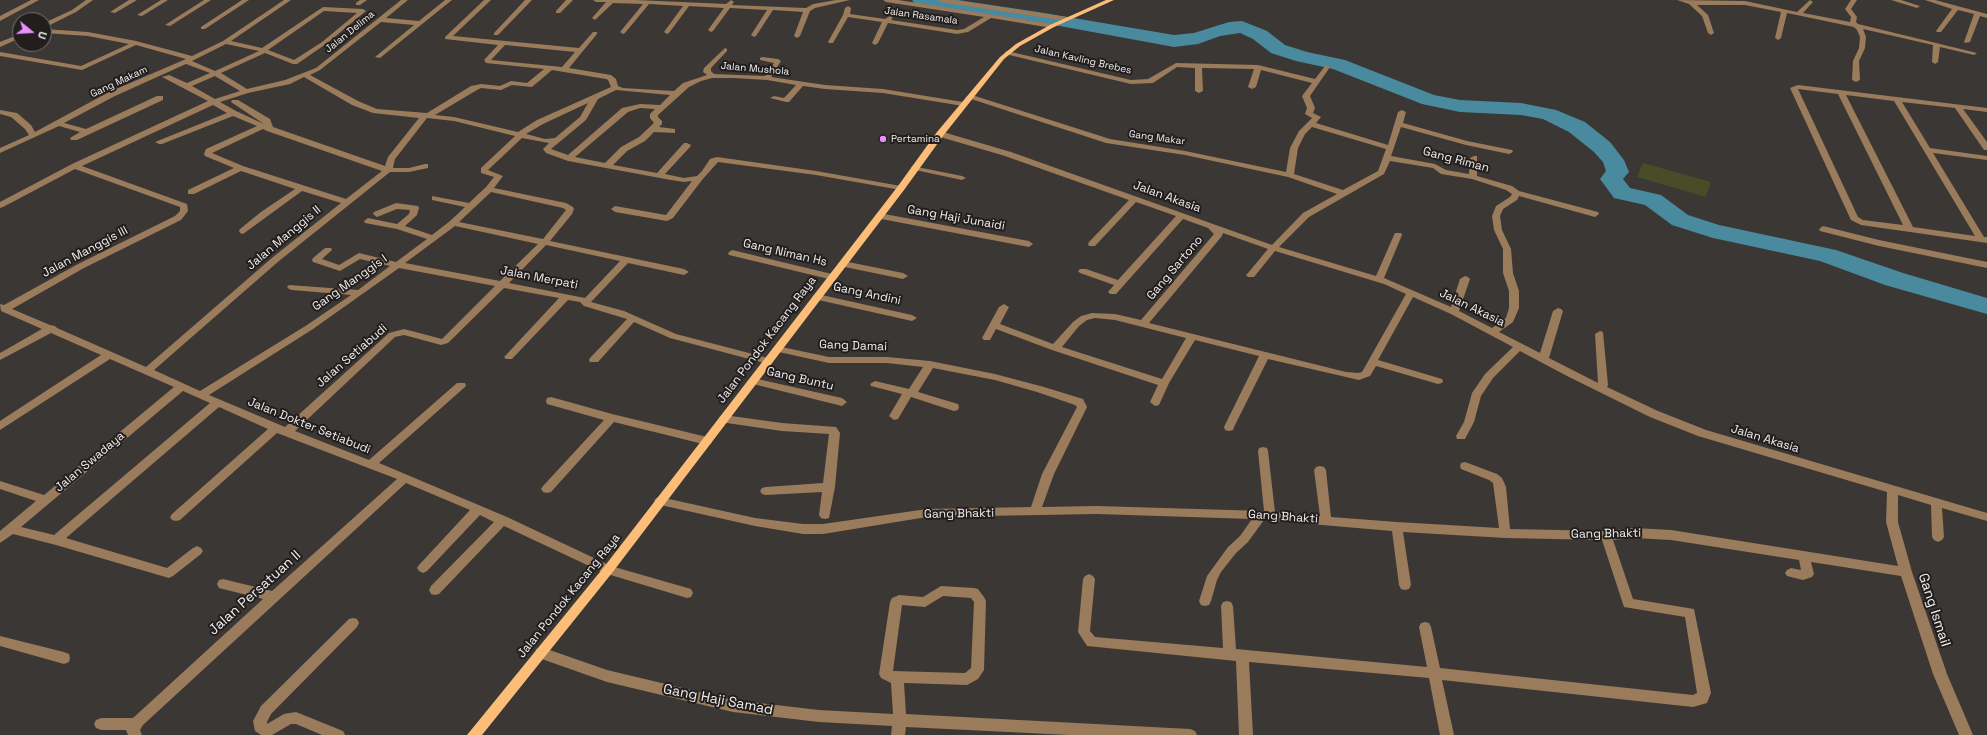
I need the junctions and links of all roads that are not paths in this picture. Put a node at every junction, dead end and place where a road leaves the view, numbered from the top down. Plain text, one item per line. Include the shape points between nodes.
1 (36, 0) edge
2 (90, 0) edge
3 (134, 0) edge
4 (165, 0) edge
5 (208, 0) edge
6 (246, 0) edge
7 (288, 0) edge
8 (405, 0) edge
9 (449, 0) edge
10 (488, 0) edge
11 (529, 0) edge
12 (570, 0) edge
13 (596, 0) edge
14 (732, 0) edge
15 (848, 0) edge
16 (886, 0) edge
17 (945, 0) edge
18 (995, 0) edge
19 (1111, 0) edge
20 (1680, 0) edge
21 (1854, 0) edge
22 (1894, 0) edge
23 (1928, 0) edge
24 (611, 1) edge
25 (324, 2) dead end
26 (1810, 2) dead end
27 (647, 3) junction
28 (1691, 3) junction
29 (687, 5) junction
30 (1917, 6) dead end
31 (318, 7) dead end
32 (728, 7) junction
33 (993, 8) junction
34 (1956, 8) junction
35 (771, 9) junction
36 (807, 10) junction
37 (113, 12) dead end
38 (558, 12) dead end
39 (1784, 12) junction
40 (1977, 14) junction
41 (140, 15) dead end
42 (846, 15) junction
43 (1798, 15) junction
44 (990, 16) junction
45 (1987, 16) edge
46 (595, 18) dead end
47 (0, 19) edge
48 (1066, 19) junction
49 (380, 20) junction
50 (888, 20) junction
51 (52, 22) edge
52 (420, 22) junction
53 (168, 25) dead end
54 (1054, 25) junction
55 (1856, 26) junction
56 (203, 28) dead end
57 (712, 30) dead end
58 (1939, 31) dead end
59 (52, 32) edge
60 (623, 32) dead end
61 (667, 32) dead end
62 (1711, 33) dead end
63 (496, 34) dead end
64 (595, 34) dead end
65 (754, 35) dead end
66 (796, 36) dead end
67 (1778, 38) dead end
68 (12, 40) edge
69 (225, 42) junction
70 (831, 42) dead end
71 (1967, 42) dead end
72 (136, 43) junction
73 (875, 43) dead end
74 (502, 44) junction
75 (1937, 44) junction
76 (0, 45) edge
77 (580, 50) junction
78 (725, 50) dead end
79 (264, 51) junction
80 (1007, 53) junction
81 (1974, 53) dead end
82 (0, 54) edge
83 (378, 57) dead end
84 (762, 59) dead end
85 (189, 60) junction
86 (1935, 62) dead end
87 (1198, 66) junction
88 (1258, 67) junction
89 (1327, 67) dead end
90 (550, 68) junction
91 (564, 69) junction
92 (215, 74) junction
93 (305, 75) junction
94 (712, 76) junction
95 (166, 77) dead end
96 (767, 78) junction
97 (1856, 80) dead end
98 (1317, 82) junction
99 (801, 83) junction
100 (187, 86) junction
101 (1252, 87) dead end
102 (615, 88) junction
103 (246, 91) junction
104 (1199, 91) dead end
105 (1841, 92) junction
106 (676, 93) junction
107 (595, 97) junction
108 (970, 97) junction
109 (160, 98) dead end
110 (774, 98) dead end
111 (1897, 99) junction
112 (213, 102) junction
113 (235, 102) dead end
114 (963, 104) junction
115 (662, 107) junction
116 (1958, 107) junction
117 (1987, 110) edge
118 (0, 112) edge
119 (232, 112) junction
120 (1402, 112) dead end
121 (428, 115) junction
122 (59, 124) junction
123 (1311, 124) junction
124 (1398, 124) junction
125 (267, 128) junction
126 (652, 129) junction
127 (672, 131) dead end
128 (87, 132) junction
129 (521, 134) junction
130 (940, 134) junction
131 (34, 136) junction
132 (74, 138) dead end
133 (556, 140) junction
134 (159, 142) dead end
135 (687, 145) dead end
136 (1391, 148) junction
137 (1987, 148) edge
138 (1928, 150) junction
139 (0, 151) edge
140 (1508, 152) dead end
141 (1387, 158) junction
142 (1474, 158) dead end
143 (1987, 158) edge
144 (571, 159) junction
145 (74, 166) junction
146 (425, 166) dead end
147 (607, 166) junction
148 (240, 168) junction
149 (915, 168) junction
150 (388, 170) junction
151 (1290, 175) junction
152 (659, 176) junction
153 (1473, 177) junction
154 (699, 178) junction
155 (962, 178) dead end
156 (302, 188) junction
157 (901, 188) junction
158 (489, 189) junction
159 (191, 192) dead end
160 (1343, 193) junction
161 (1516, 193) junction
162 (435, 198) dead end
163 (1134, 200) junction
164 (348, 202) junction
165 (0, 205) edge
166 (471, 206) junction
167 (615, 209) dead end
168 (377, 214) dead end
169 (1595, 214) dead end
170 (879, 216) junction
171 (1181, 216) junction
172 (368, 221) dead end
173 (453, 223) junction
174 (1211, 227) junction
175 (398, 228) junction
176 (1909, 228) junction
177 (1823, 229) dead end
178 (243, 231) dead end
179 (1398, 235) dead end
180 (434, 238) junction
181 (1984, 239) edge
182 (545, 242) junction
183 (1029, 244) dead end
184 (1092, 244) dead end
185 (1272, 248) junction
186 (328, 250) dead end
187 (732, 253) dead end
188 (626, 260) junction
189 (843, 264) junction
190 (399, 265) junction
191 (1987, 265) edge
192 (1084, 271) dead end
193 (684, 272) dead end
194 (1251, 275) dead end
195 (833, 276) junction
196 (903, 276) dead end
197 (1465, 279) dead end
198 (1379, 280) junction
199 (501, 284) junction
200 (1120, 284) junction
201 (292, 287) dead end
202 (1113, 292) dead end
203 (360, 293) junction
204 (1410, 293) junction
205 (566, 296) junction
206 (817, 297) junction
207 (587, 301) junction
208 (1004, 307) dead end
209 (2, 308) edge
210 (1558, 311) dead end
211 (1454, 312) junction
212 (912, 318) dead end
213 (632, 319) junction
214 (994, 325) junction
215 (1142, 325) junction
216 (52, 328) junction
217 (1493, 332) junction
218 (1600, 334) dead end
219 (987, 338) dead end
220 (1191, 338) junction
221 (1519, 347) junction
222 (1055, 348) junction
223 (777, 349) junction
224 (110, 354) junction
225 (1265, 354) junction
226 (0, 357) edge
227 (509, 357) dead end
228 (594, 360) dead end
229 (1544, 360) junction
230 (768, 361) junction
231 (1372, 362) junction
232 (930, 364) junction
233 (147, 371) junction
234 (753, 381) junction
235 (1438, 381) dead end
236 (1164, 383) junction
237 (875, 384) dead end
238 (461, 385) dead end
239 (181, 387) junction
240 (1601, 388) junction
241 (912, 393) junction
242 (201, 395) junction
243 (551, 400) dead end
244 (842, 402) dead end
245 (1155, 402) dead end
246 (217, 403) junction
247 (954, 407) dead end
248 (894, 416) dead end
249 (612, 418) junction
250 (724, 419) junction
251 (0, 426) edge
252 (1229, 427) dead end
253 (276, 428) junction
254 (287, 432) junction
255 (1460, 436) dead end
256 (707, 441) junction
257 (1263, 451) dead end
258 (370, 465) junction
259 (1465, 466) dead end
260 (1320, 470) dead end
261 (405, 478) junction
262 (0, 485) edge
263 (829, 487) junction
264 (547, 489) dead end
265 (1893, 490) junction
266 (766, 491) dead end
267 (45, 500) junction
268 (660, 501) junction
269 (1936, 501) junction
270 (478, 509) junction
271 (1035, 511) junction
272 (825, 515) dead end
273 (1265, 515) junction
274 (176, 517) dead end
275 (1987, 517) edge
276 (502, 520) junction
277 (1326, 520) junction
278 (1397, 527) junction
279 (11, 529) junction
280 (1505, 533) junction
281 (1606, 536) junction
282 (1938, 537) dead end
283 (0, 538) edge
284 (56, 540) junction
285 (197, 551) dead end
286 (1804, 556) junction
287 (423, 568) dead end
288 (608, 570) junction
289 (1906, 572) junction
290 (1790, 573) dead end
291 (1089, 579) dead end
292 (223, 584) dead end
293 (1405, 585) dead end
294 (435, 590) dead end
295 (687, 593) dead end
296 (274, 597) junction
297 (1205, 601) dead end
298 (1227, 606) dead end
299 (353, 623) dead end
300 (1425, 628) dead end
301 (0, 641) edge
302 (541, 653) junction
303 (1236, 655) junction
304 (64, 658) dead end
305 (1435, 673) junction
306 (897, 677) junction
307 (900, 720) junction
308 (101, 724) dead end
309 (135, 730) edge
310 (338, 735) edge
311 (474, 735) edge
312 (898, 735) edge
313 (1190, 735) edge
314 (1246, 735) edge
315 (1447, 735) edge
316 (1966, 735) edge

1 - 47 street
2 - 51 street
3 - 37 street
4 - 41 street
5 - 53 street
6 - 56 street
7 - 69 street, Gang Makam
8 - 49 street, Jalan Delima
9 - 52 street
10 - 74 street via 447,38
11 - 63 street
12 - 38 street
13 - 24 street
14 - 32 street
15 - 36 street via 813,6
15 - 42 street
16 - 44 street
17 - 33 street
18 - 33 street
19 - 48 main road, Jalan Pondok Kacang Raya
20 - 28 street
21 - 55 street via 1848,8 1854,17 1852,23
22 - 30 street
23 - 34 street
24 - 27 street
24 - 46 street
25 - 31 street
26 - 43 street
27 - 29 street
27 - 60 street
28 - 39 street via 1739,3
28 - 62 street via 1704,15
29 - 32 street
29 - 61 street
32 - 35 street
32 - 57 street
33 - 48 street
34 - 40 street
34 - 58 street
35 - 36 street
35 - 65 street
36 - 66 street
39 - 43 street
39 - 67 street
40 - 45 street
40 - 71 street
42 - 50 street, Jalan Rasamala
42 - 70 street
43 - 55 street
44 - 50 street, Jalan Rasamala via 976,26 960,32
44 - 54 street
48 - 54 main road, Jalan Pondok Kacang Raya
49 - 52 street
49 - 93 street, Jalan Delima via 329,61
50 - 73 street
52 - 83 street
54 - 80 main road, Jalan Pondok Kacang Raya
55 - 75 street
55 - 97 street via 1863,37 1862,48 1856,61
59 - 72 street via 88,34
64 - 77 street
68 - 76 street
69 - 79 street
69 - 85 street, Gang Makam
72 - 82 street via 82,68
72 - 85 street
74 - 77 street
74 - 90 street via 487,60 488,62
75 - 81 street
75 - 86 street
77 - 91 street
78 - 94 street via 707,68 707,72
79 - 79 street via 295,63 363,11 322,9
79 - 92 street
80 - 87 street, Jalan Kavling Brebes via 1131,82 1150,81 1176,65
80 - 108 main road, Jalan Pondok Kacang Raya
84 - 96 street via 778,61
85 - 92 street
85 - 122 street, Gang Makam via 112,94
87 - 88 street, Jalan Kavling Brebes
87 - 104 street
88 - 98 street, Jalan Kavling Brebes
88 - 101 street
89 - 98 street
90 - 91 street
90 - 121 street, Jalan Manggis II via 529,85 511,83 501,88 474,88
91 - 102 street via 608,77 612,79
92 - 100 street
92 - 103 street
93 - 103 street, Jalan Delima
93 - 121 street via 355,103 376,111
94 - 96 street, Jalan Mushola
94 - 106 street, Jalan Mushola via 686,85
95 - 100 street
96 - 99 street, Jalan Mushola
98 - 123 street via 1306,96 1311,108 1310,114 1317,117
99 - 110 street via 786,100
99 - 114 street, Jalan Mushola via 883,91
100 - 112 street
102 - 106 street
102 - 107 street
103 - 112 street, Jalan Delima
105 - 111 street
105 - 176 street
105 - 176 street via 1794,88 1854,218 1861,222
106 - 115 street, Jalan Mushola
107 - 129 street via 540,122
107 - 133 street via 583,118
108 - 114 main road, Jalan Pondok Kacang Raya
108 - 151 street, Gang Makar via 1109,141 1185,152
109 - 128 street
111 - 116 street
111 - 138 street
112 - 119 street
112 - 145 street, Jalan Delima
113 - 125 street via 267,121
114 - 130 main road, Jalan Pondok Kacang Raya
115 - 126 street via 654,114 658,124
115 - 144 street via 640,106 625,110 572,155
116 - 117 street
116 - 137 street
118 - 131 street via 14,115
119 - 125 street
119 - 134 street
120 - 124 street
121 - 129 street
121 - 150 street, Jalan Manggis II via 417,124 391,159
122 - 128 street
122 - 131 street, Gang Makam
123 - 136 street
123 - 151 street via 1302,133 1294,148
124 - 136 street
124 - 140 street
125 - 148 street via 208,151 210,157
125 - 150 street
126 - 127 street
126 - 147 street via 642,139 624,149
128 - 132 street
129 - 133 street via 545,141
129 - 158 street, Gang Manggis I via 484,170 499,175
130 - 149 main road, Jalan Pondok Kacang Raya
130 - 163 street, Jalan Akasia via 1008,154
131 - 139 street, Gang Makam
133 - 144 street via 547,149
135 - 152 street
136 - 141 street
138 - 143 street
138 - 181 street
141 - 153 street, Gang Riman via 1435,166 1447,173
141 - 160 street via 1381,172
142 - 153 street
144 - 147 street
145 - 165 street, Jalan Delima
145 - 209 street, Jalan Manggis III via 184,206 184,211 178,218
146 - 150 street via 409,170
147 - 152 street
148 - 156 street
148 - 159 street
149 - 155 street
149 - 157 main road, Jalan Pondok Kacang Raya
150 - 164 street, Jalan Manggis II
151 - 160 street, Gang Makar
152 - 154 street via 684,180
153 - 161 street, Gang Riman via 1509,188
154 - 157 street via 713,162 723,159
154 - 167 street via 667,218
156 - 164 street
156 - 178 street
157 - 170 main road, Jalan Pondok Kacang Raya
158 - 166 street, Gang Manggis I
158 - 182 street via 570,209
160 - 185 street via 1306,215
161 - 169 street, Gang Riman
161 - 217 street via 1514,198 1499,208 1496,216 1498,230 1508,249 1508,273 1514,291 1514,308 1510,320
162 - 166 street
163 - 171 street, Jalan Akasia
163 - 184 street
164 - 233 street, Jalan Manggis II via 276,259
166 - 173 street, Gang Manggis I
168 - 175 street via 396,206 415,208 413,216
170 - 183 street, Gang Haji Junaidi
170 - 189 main road, Jalan Pondok Kacang Raya
171 - 174 street, Jalan Akasia
171 - 200 street
172 - 175 street
173 - 180 street, Gang Manggis I
173 - 182 street
174 - 185 street, Jalan Akasia
174 - 215 street, Gang Sartono via 1219,234
175 - 180 street
176 - 181 street
177 - 191 street
179 - 198 street
180 - 190 street, Gang Manggis I
182 - 188 street
182 - 199 street
185 - 194 street
185 - 198 street, Jalan Akasia
186 - 190 street, Jalan Merpati via 316,260 340,268 359,256
187 - 195 street, Gang Niman Hs
188 - 193 street
188 - 207 street
189 - 195 main road, Jalan Pondok Kacang Raya
189 - 196 street
190 - 199 street, Jalan Merpati
190 - 203 street, Gang Manggis I
192 - 200 street
195 - 206 main road, Jalan Pondok Kacang Raya
197 - 211 street
198 - 204 street, Jalan Akasia
199 - 205 street, Jalan Merpati
199 - 254 street, Jalan Setiabudi via 445,341 404,332 392,335
200 - 202 street
201 - 203 street
203 - 242 street, Gang Manggis I
204 - 211 street, Jalan Akasia
204 - 231 street
205 - 207 street, Jalan Merpati
205 - 227 street
206 - 212 street, Gang Andini
206 - 223 main road, Jalan Pondok Kacang Raya
207 - 213 street, Jalan Merpati via 587,304
208 - 214 street
209 - 216 street, Jalan Dokter Setiabudi
210 - 229 street
211 - 217 street, Jalan Akasia
213 - 228 street
213 - 230 street, Jalan Merpati via 673,336
214 - 219 street
214 - 222 street
215 - 220 street
215 - 222 street via 1095,315 1076,324
216 - 224 street, Jalan Dokter Setiabudi
216 - 226 street
217 - 221 street, Jalan Akasia
218 - 240 street via 1603,385
220 - 225 street
220 - 236 street
221 - 229 street, Jalan Akasia
221 - 255 street via 1489,376 1476,396 1469,422
222 - 236 street
223 - 230 main road, Jalan Pondok Kacang Raya
223 - 232 street, Gang Damai via 829,360 887,360
224 - 233 street, Jalan Dokter Setiabudi
224 - 251 street
225 - 231 street via 1359,377 1366,374
225 - 252 street
229 - 240 street, Jalan Akasia
230 - 234 main road, Jalan Pondok Kacang Raya
231 - 235 street
232 - 241 street
232 - 271 street, Gang Damai via 1040,389 1078,402 1082,407 1048,474
233 - 239 street, Jalan Dokter Setiabudi
234 - 244 street, Gang Buntu
234 - 250 main road, Jalan Pondok Kacang Raya
236 - 245 street
237 - 241 street
238 - 258 street
239 - 242 street, Jalan Dokter Setiabudi
239 - 267 street, Jalan Swadaya
240 - 265 street, Jalan Akasia via 1654,414 1702,433
241 - 247 street
241 - 248 street via 906,396
242 - 246 street, Jalan Dokter Setiabudi
243 - 249 street
246 - 253 street, Jalan Dokter Setiabudi
246 - 284 street
249 - 256 street
249 - 264 street
250 - 256 main road, Jalan Pondok Kacang Raya
250 - 263 street via 782,427 832,430 835,433
253 - 254 street, Jalan Dokter Setiabudi
253 - 274 street
254 - 258 street, Jalan Dokter Setiabudi
256 - 268 main road, Jalan Pondok Kacang Raya
257 - 273 street
258 - 261 street, Jalan Dokter Setiabudi
259 - 280 street via 1498,481
260 - 277 street
261 - 270 street, Jalan Dokter Setiabudi
261 - 296 street, Jalan Persatuan II
262 - 267 street
263 - 266 street
263 - 272 street
265 - 269 street, Jalan Akasia
265 - 289 street, Gang Ismail via 1892,522
267 - 279 street, Jalan Swadaya
268 - 271 street, Gang Bhakti via 755,522 802,529 823,529 927,513
268 - 288 main road, Jalan Pondok Kacang Raya
269 - 275 street, Jalan Akasia
269 - 282 street
270 - 276 street, Jalan Dokter Setiabudi
270 - 287 street
271 - 273 street, Gang Bhakti via 1097,510
273 - 277 street, Gang Bhakti
273 - 297 street via 1217,569 1211,579
276 - 288 street, Jalan Dokter Setiabudi
276 - 294 street
277 - 278 street, Gang Bhakti
278 - 280 street, Gang Bhakti
278 - 293 street
279 - 283 street, Jalan Swadaya
279 - 284 street
280 - 281 street, Gang Bhakti
281 - 286 street, Gang Bhakti via 1634,533 1671,535
281 - 305 street via 1628,603 1690,613 1704,693 1702,699 1693,701
284 - 285 street via 169,573
286 - 289 street, Gang Bhakti
286 - 290 street via 1808,574
288 - 295 street, Jalan Dokter Setiabudi
288 - 302 main road, Jalan Pondok Kacang Raya
289 - 316 street, Gang Ismail via 1940,674
291 - 303 street via 1084,632 1092,642
292 - 296 street
296 - 309 street, Jalan Persatuan II
298 - 303 street
299 - 310 street via 266,710 260,721 260,727 266,731 289,718 296,718
300 - 305 street
301 - 304 street
302 - 307 street, Gang Haji Samad via 607,676 733,706 819,716
302 - 311 main road, Jalan Pondok Kacang Raya
303 - 305 street
303 - 314 street
305 - 315 street
306 - 306 street via 886,674 896,602 925,602 941,591 974,593 980,601 977,670 973,675 967,679
306 - 307 street
307 - 312 street
307 - 313 street, Gang Haji Samad
308 - 309 street

